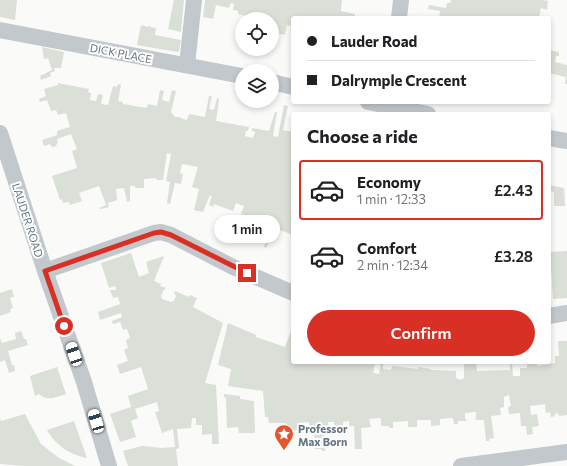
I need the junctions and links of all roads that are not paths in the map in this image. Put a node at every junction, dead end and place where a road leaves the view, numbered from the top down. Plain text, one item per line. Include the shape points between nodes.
1 (194, 0) edge
2 (401, 0) edge
3 (399, 16) edge
4 (0, 30) edge
5 (187, 65) junction
6 (235, 75) edge
7 (279, 84) edge
8 (291, 87) edge
9 (386, 104) edge
10 (420, 112) edge
11 (0, 133) edge
12 (551, 138) edge
13 (567, 141) edge
14 (45, 271) junction
15 (291, 292) edge
16 (567, 313) edge
17 (551, 316) edge
18 (567, 452) edge
19 (109, 466) edge
20 (461, 466) edge

1 - 5 street
2 - 3 street
4 - 5 street, DICK PLACE
5 - 6 street, DICK PLACE
7 - 8 street
9 - 10 street
11 - 14 street, LAUDER ROAD
12 - 13 street
14 - 15 street via 161,232
14 - 19 street, LAUDER ROAD via 84,382
16 - 17 street
18 - 20 street

